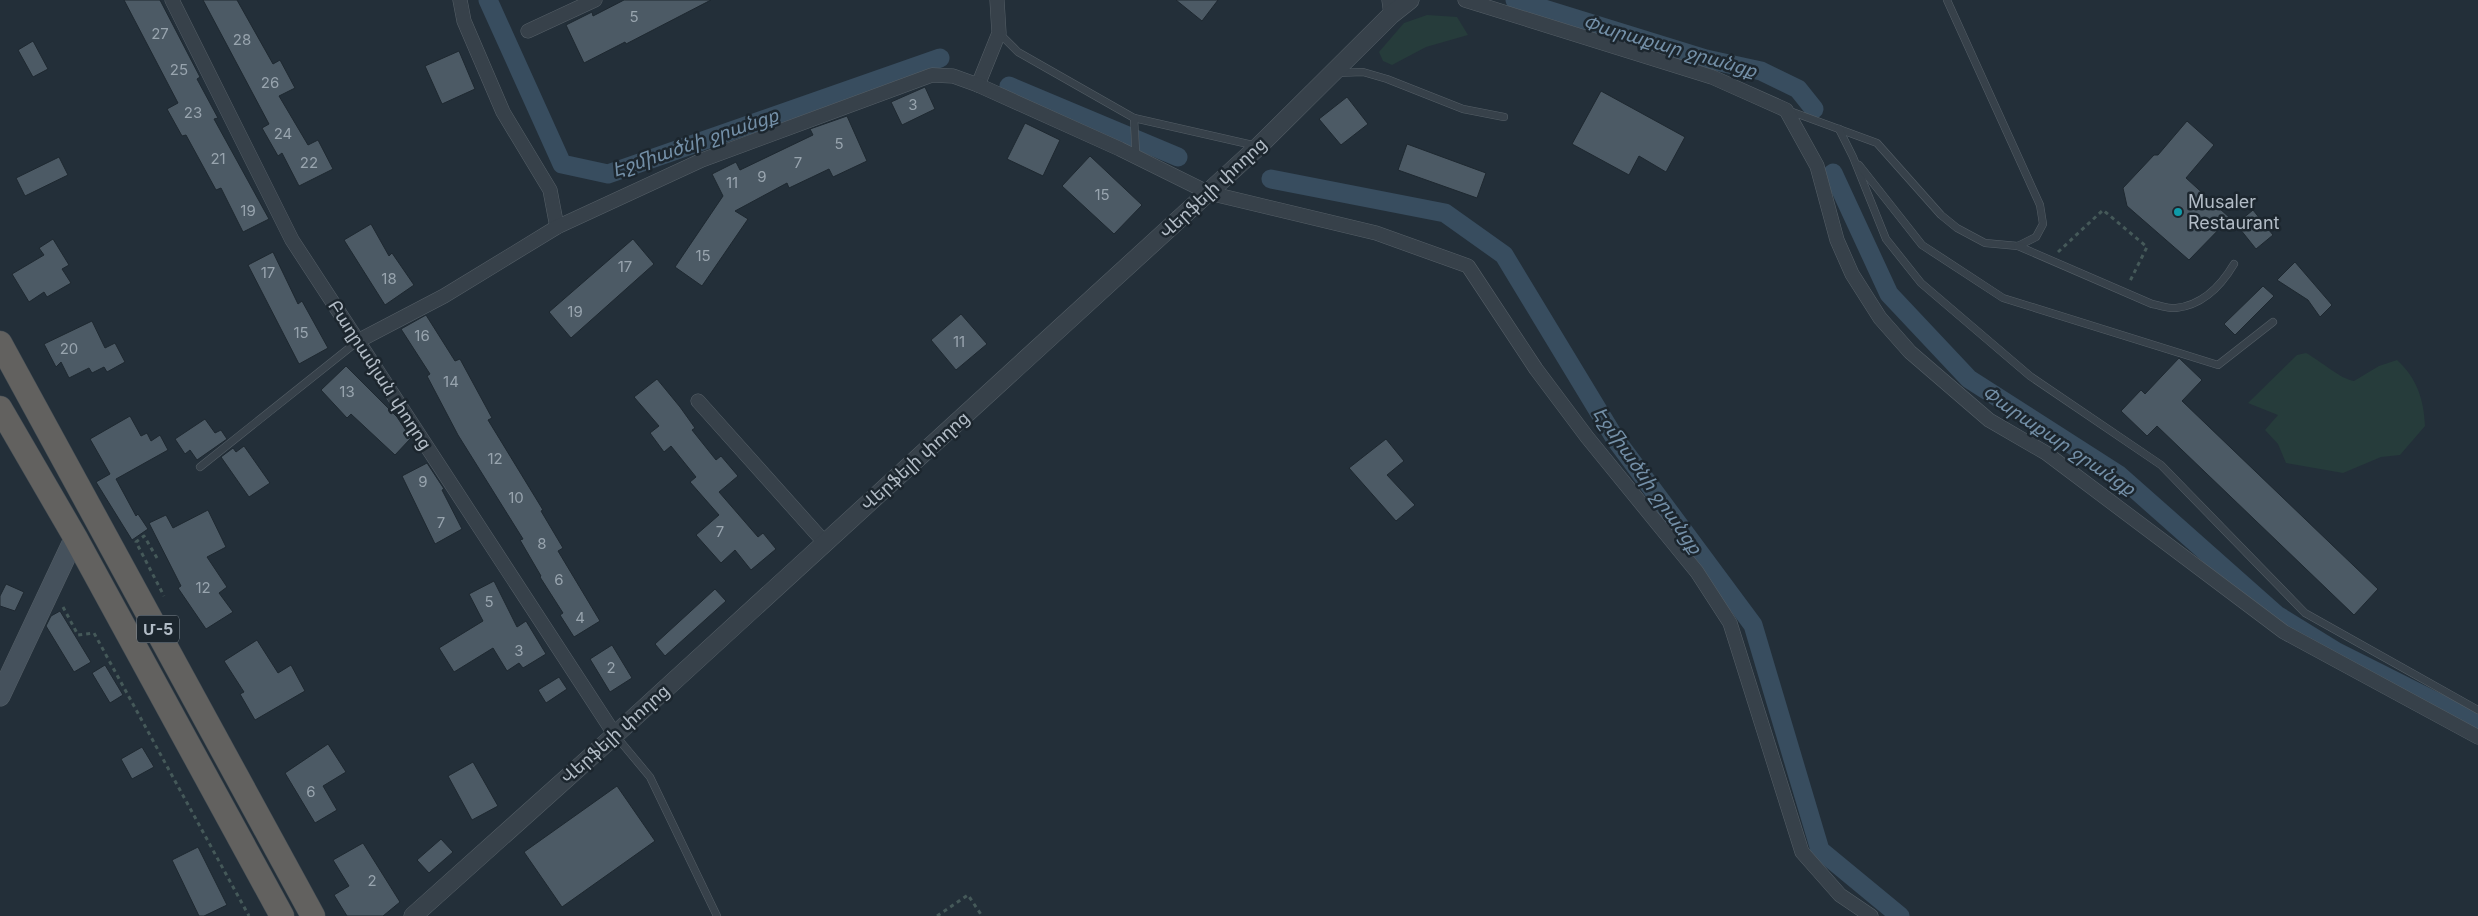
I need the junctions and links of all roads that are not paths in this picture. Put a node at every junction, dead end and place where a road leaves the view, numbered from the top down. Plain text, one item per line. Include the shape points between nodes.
1 (172, 0) edge
2 (460, 0) edge
3 (595, 0) edge
4 (997, 0) edge
5 (1410, 0) edge
6 (1465, 0) edge
7 (1947, 0) edge
8 (1390, 8) edge
9 (528, 31) dead end
10 (998, 33) junction
11 (1333, 73) junction
12 (978, 85) junction
13 (1786, 110) junction
14 (1504, 117) dead end
15 (1134, 121) junction
16 (1839, 129) junction
17 (1259, 146) junction
18 (1135, 153) junction
19 (1853, 157) junction
20 (1209, 192) junction
21 (557, 227) junction
22 (2018, 246) junction
23 (2234, 264) dead end
24 (2273, 322) dead end
25 (358, 341) junction
26 (0, 343) edge
27 (698, 401) dead end
28 (0, 408) edge
29 (200, 467) dead end
30 (75, 537) junction
31 (825, 543) junction
32 (0, 696) edge
33 (2478, 710) edge
34 (615, 735) junction
35 (2478, 737) edge
36 (282, 916) edge
37 (313, 916) edge
38 (413, 916) edge
39 (717, 916) edge
40 (1871, 916) edge

1 - 25 street, Բաղրամյան փողոց via 292,240
2 - 21 street via 464,21 504,112 550,190
3 - 9 street
4 - 10 street
5 - 8 street, Վերֆելի փողոց
6 - 13 street via 1712,77
7 - 22 lane via 2040,205 2043,224 2036,237
8 - 11 street, Վերֆելի փողոց
10 - 12 street
10 - 15 lane via 1018,52
11 - 14 lane via 1363,72 1387,78 1463,109
11 - 17 street, Վերֆելի փողոց
12 - 18 street
12 - 21 street via 953,76 932,75 702,160
13 - 16 lane
13 - 35 street via 1817,166 1837,240 1852,274 1880,318 1910,352 1989,420 2046,453 2284,632
15 - 17 lane
15 - 18 lane
16 - 19 lane
16 - 22 lane via 1877,143 1941,215 1957,228 1985,243
17 - 20 street, Վերֆելի փողոց
18 - 20 street
19 - 24 lane via 1922,245 2003,298 2218,366
19 - 33 lane via 1886,239 1922,283 2030,376 2161,465 2305,613
20 - 31 street, Վերֆելի փողոց
20 - 40 street via 1376,233 1468,266 1536,369 1697,572 1730,623 1802,852 1840,895
21 - 25 street via 444,296
22 - 23 lane via 2152,304 2175,308 2208,295 2223,282
25 - 29 lane
25 - 34 street, Բաղրամյան փողոց
26 - 37 highway, Մ-5
27 - 31 street
28 - 30 highway, Մ-5
30 - 32 main road
30 - 36 highway, Մ-5
31 - 34 street, Վերֆելի փողոց
34 - 38 street, Վերֆելի փողոց
34 - 39 lane via 650,777

